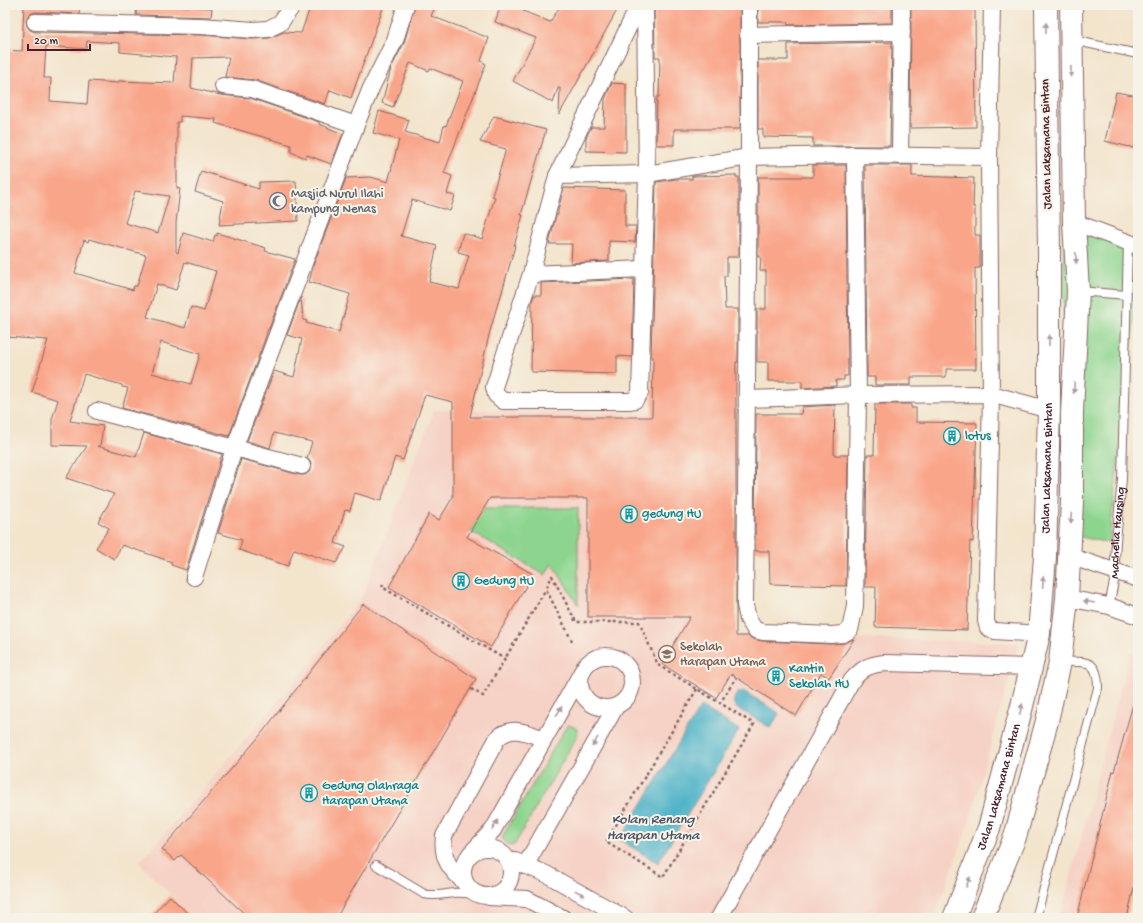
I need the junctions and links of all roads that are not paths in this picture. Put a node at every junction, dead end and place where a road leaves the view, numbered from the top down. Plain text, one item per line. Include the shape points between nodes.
1 (293, 5) edge
2 (406, 5) edge
3 (639, 5) edge
4 (645, 5) edge
5 (748, 5) edge
6 (902, 5) edge
7 (992, 5) edge
8 (1046, 5) edge
9 (1071, 5) edge
10 (35, 22) dead end
11 (902, 32) junction
12 (748, 35) junction
13 (1070, 39) junction
14 (1138, 54) edge
15 (223, 86) dead end
16 (356, 125) junction
17 (854, 155) junction
18 (749, 156) junction
19 (900, 156) junction
20 (989, 157) junction
21 (647, 174) junction
22 (557, 176) junction
23 (1074, 222) junction
24 (1133, 244) edge
25 (643, 269) junction
26 (530, 274) junction
27 (1078, 291) junction
28 (1126, 295) junction
29 (991, 394) junction
30 (858, 395) junction
31 (747, 399) junction
32 (1049, 410) junction
33 (97, 411) dead end
34 (234, 449) junction
35 (302, 466) dead end
36 (1069, 556) junction
37 (1116, 572) junction
38 (194, 577) dead end
39 (1138, 579) edge
40 (1067, 598) junction
41 (1109, 606) junction
42 (1138, 616) edge
43 (1039, 634) junction
44 (1060, 662) junction
45 (1032, 667) junction
46 (582, 672) junction
47 (615, 708) junction
48 (544, 740) junction
49 (989, 828) junction
50 (1015, 837) junction
51 (470, 854) junction
52 (506, 856) junction
53 (376, 865) dead end
54 (525, 866) junction
55 (467, 886) junction
56 (484, 896) junction
57 (563, 918) edge
58 (625, 918) edge
59 (719, 918) edge
60 (954, 918) edge
61 (982, 918) edge
62 (1036, 918) edge

1 - 10 street via 280,23 268,30
2 - 16 street via 395,40
3 - 22 street
4 - 21 street
5 - 12 street
6 - 11 street
7 - 20 street
32 -> 8 main road, Jalan Laksamana Bintan
9 - 13 main road, Jalan Laksamana Bintan
11 - 12 street
11 - 19 street
12 - 18 street
13 - 14 lane
13 -> 23 main road, Jalan Laksamana Bintan
15 - 16 street via 252,89
16 - 34 street
17 - 18 street
17 - 19 street
17 - 30 street
18 - 21 street
18 - 31 street
19 - 20 street
20 - 29 street
21 - 22 street
21 - 25 street
22 - 26 street
23 - 24 street, Machelia Hausing
23 -> 27 main road, Jalan Laksamana Bintan
24 - 28 lane, Machelia Hausing
25 - 26 street
25 - 26 street via 641,387 635,400 629,401 503,401 496,395 494,386
27 - 28 lane
27 -> 36 main road, Jalan Laksamana Bintan
28 - 37 lane, Machelia Hausing via 1122,479
29 - 30 street
29 - 32 street
29 - 43 street via 986,621 988,628 995,631
30 - 31 street
30 - 31 street via 854,606 850,630 843,634 831,635 763,632 755,630 748,619 745,605
43 -> 32 main road, Jalan Laksamana Bintan via 1045,557
33 - 34 street
34 - 35 street
34 - 38 street
36 - 37 street
36 - 40 main road, Jalan Laksamana Bintan
37 - 39 street
37 - 41 lane, Machelia Hausing
41 -> 40 street
40 - 44 main road, Jalan Laksamana Bintan
41 - 42 street
43 - 45 main road, Jalan Laksamana Bintan
44 - 50 main road, Jalan Laksamana Bintan via 1047,721
44 - 62 lane via 1089,663 1095,668 1098,688
49 -> 45 main road, Jalan Laksamana Bintan
45 - 59 street via 884,663 870,665 861,671 852,680
46 - 47 street via 580,689 589,703 597,708
46 - 47 street via 586,664 601,656 618,658 625,664 630,671 632,688 626,700
48 -> 46 street
47 -> 54 street
51 -> 48 street via 493,830
48 - 55 street via 516,730 504,733 497,739 444,836 444,853 449,867
49 - 50 main road
60 -> 49 main road, Jalan Laksamana Bintan
50 - 61 main road, Jalan Laksamana Bintan
51 - 52 street via 485,847 493,848
51 - 55 street via 463,869
52 - 54 street
52 - 56 street via 512,871 508,886 496,895
53 - 56 lane via 430,896 459,893
54 -> 58 street via 546,874
55 - 56 street
56 - 57 street via 527,899

